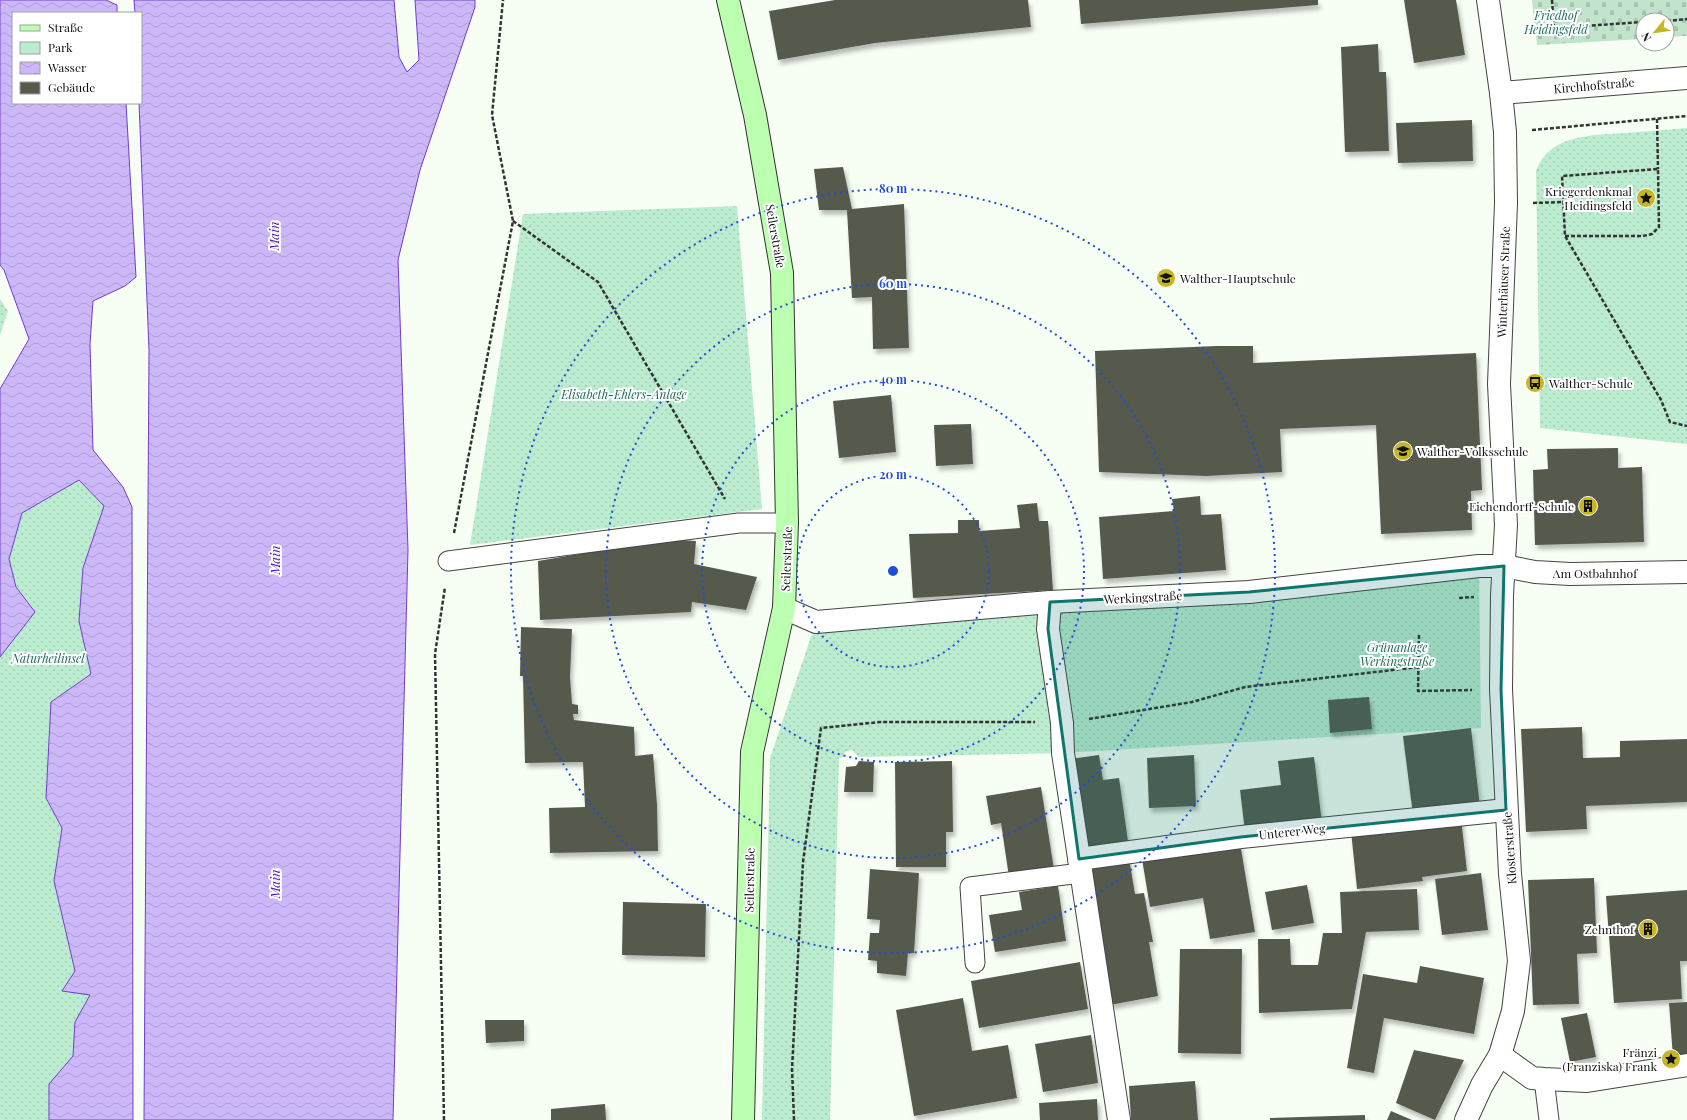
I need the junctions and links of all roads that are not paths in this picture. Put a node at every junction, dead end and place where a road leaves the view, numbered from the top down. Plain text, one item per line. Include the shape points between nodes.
1 (728, 0) edge
2 (1488, 0) edge
3 (1687, 78) edge
4 (1501, 93) junction
5 (787, 523) junction
6 (448, 561) road end
7 (1504, 566) junction
8 (1687, 572) edge
9 (1050, 602) junction
10 (784, 608) junction
11 (1506, 810) junction
12 (1080, 866) junction
13 (975, 963) dead end
14 (1500, 1055) junction
15 (1687, 1064) edge
16 (1544, 1079) junction
17 (743, 1120) edge
18 (1119, 1120) edge
19 (1466, 1120) edge
20 (1549, 1120) edge

1 - 5 main road, Seilerstraße via 755,114 782,273
2 - 4 street, Winterhäuser Straße
3 - 4 street, Kirchhofstraße
4 - 7 street, Winterhäuser Straße via 1506,203 1499,384 1506,525
5 - 6 lane via 739,523
5 - 10 main road, Seilerstraße
7 - 8 street, Am Ostbahnhof via 1534,572 1570,574
7 - 9 street, Werkingstraße via 1479,566 1249,592
7 - 11 street, Klosterstraße via 1501,689
9 - 10 street, Werkingstraße via 816,622
9 - 12 street via 1048,629
10 - 17 main road, Seilerstraße via 752,752
11 - 12 street, Unterer Weg via 1241,837
11 - 14 street, Klosterstraße via 1519,961 1513,1011
12 - 13 lane, Unterer Weg via 970,888
12 - 18 street
14 - 16 street via 1532,1078
14 - 19 street, Klosterstraße via 1482,1085
15 - 16 street via 1587,1081
16 - 20 lane

